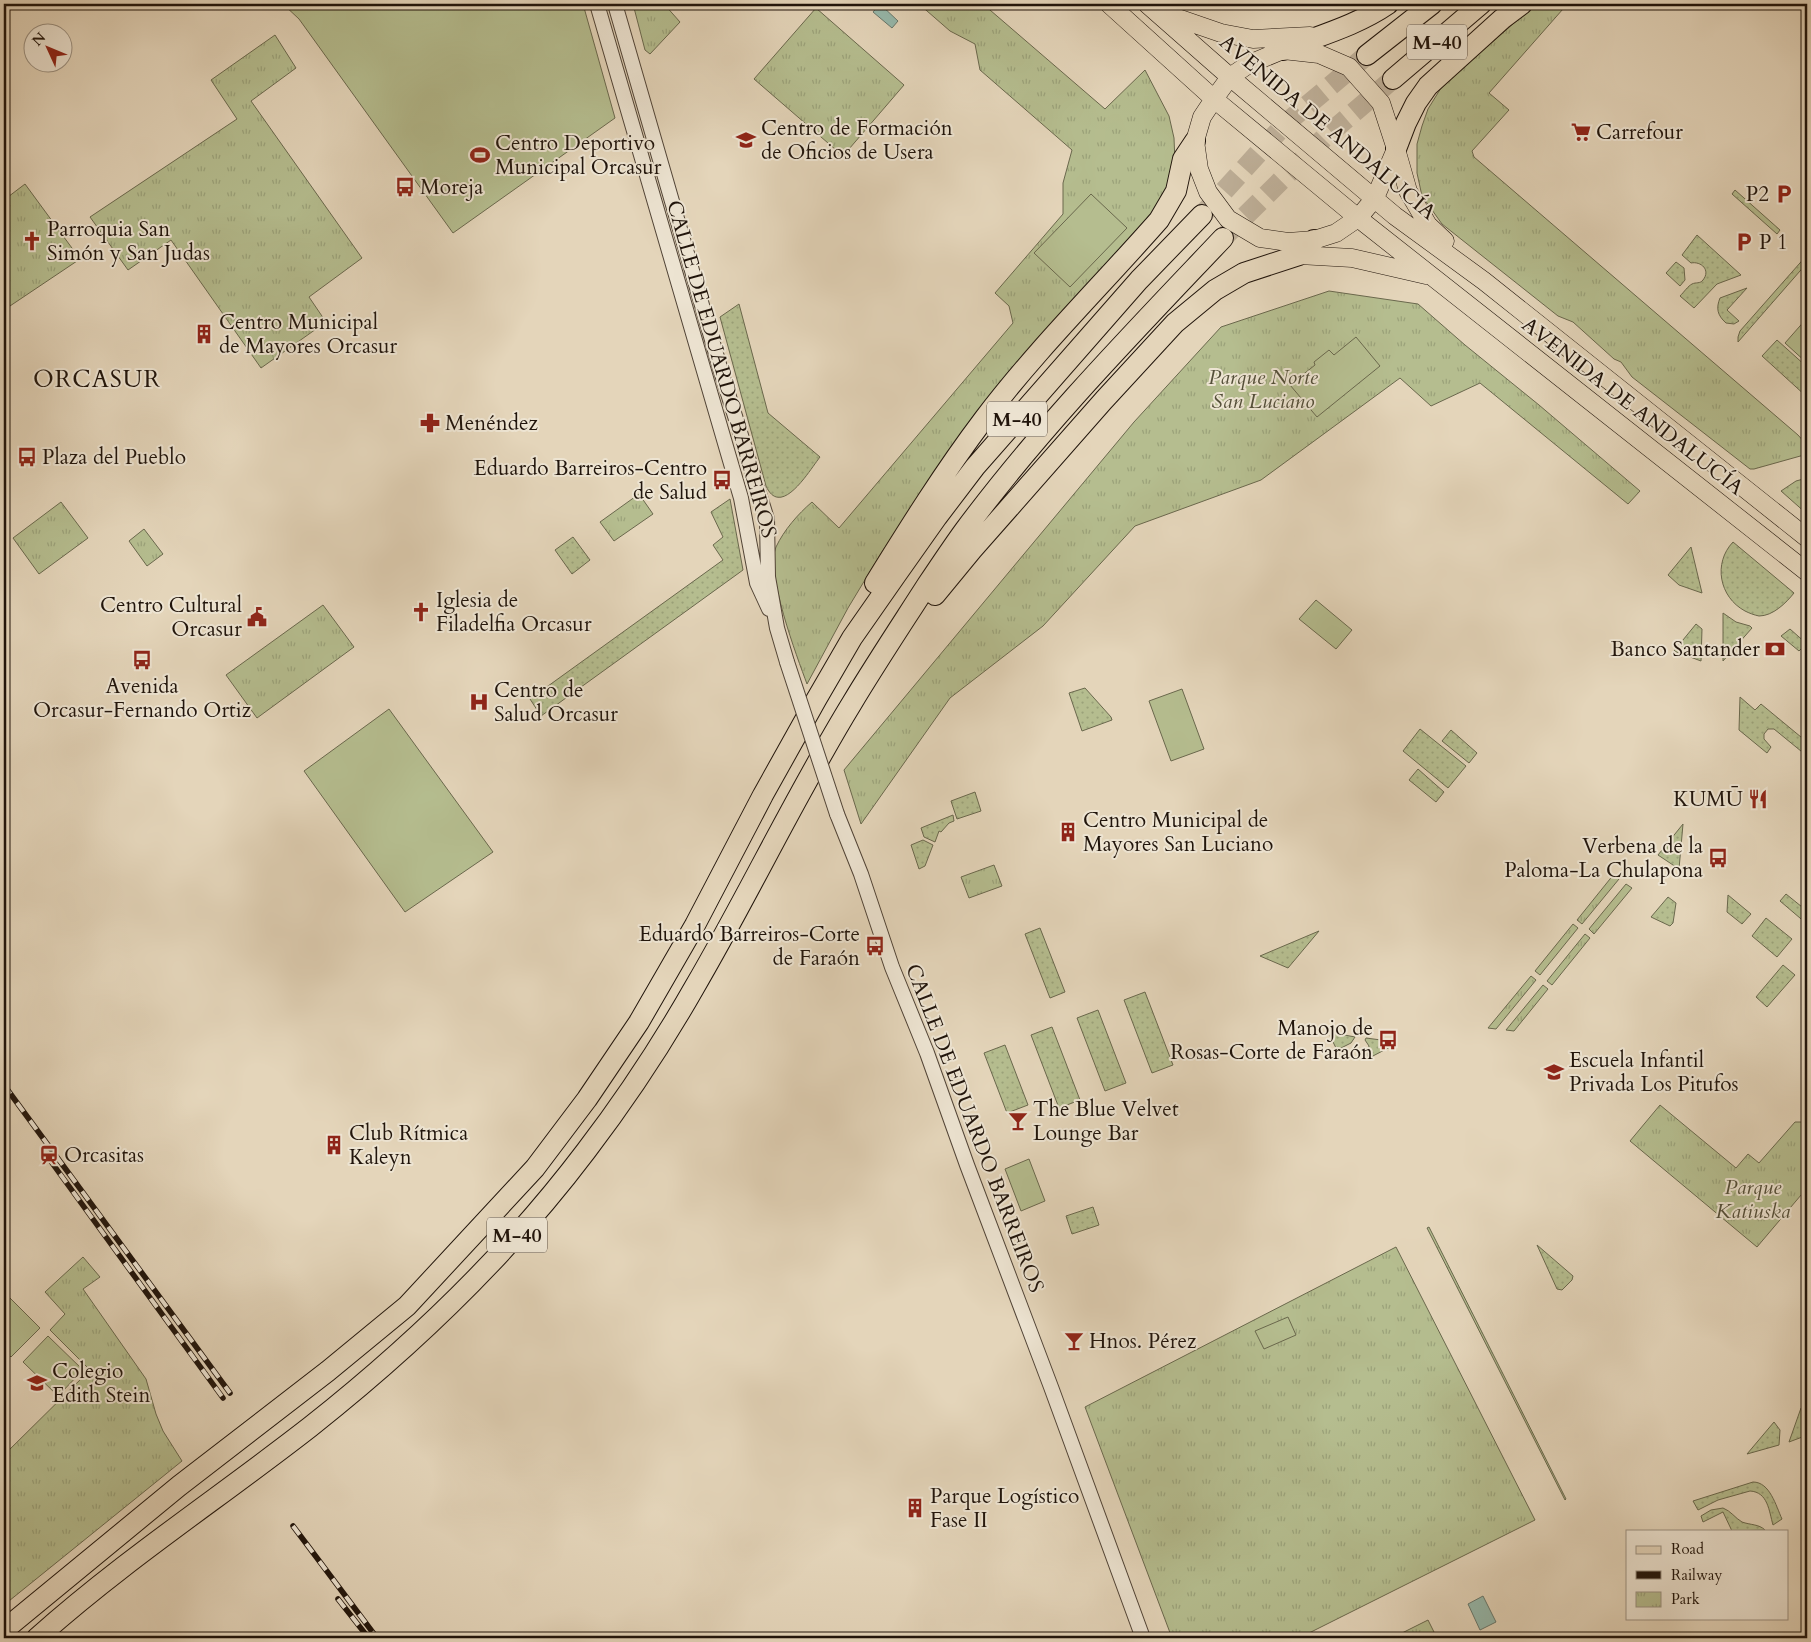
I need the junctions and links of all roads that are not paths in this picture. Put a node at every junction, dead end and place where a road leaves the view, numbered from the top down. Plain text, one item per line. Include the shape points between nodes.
1 (597, 4) edge
2 (615, 4) edge
3 (1109, 4) edge
4 (1388, 4) edge
5 (1432, 4) edge
6 (1481, 4) edge
7 (1522, 4) edge
8 (1151, 7) edge
9 (1318, 36) junction
10 (1283, 50) junction
11 (1367, 55) tunnel mouth
12 (1230, 77) junction
13 (1393, 79) tunnel mouth
14 (1214, 99) junction
15 (1195, 140) junction
16 (1396, 149) junction
17 (1374, 198) junction
18 (1202, 216) tunnel mouth
19 (1358, 218) junction
20 (1223, 238) tunnel mouth
21 (1314, 240) junction
22 (1299, 255) junction
23 (1431, 276) junction
24 (1484, 281) junction
25 (1807, 538) edge
26 (1807, 572) edge
27 (777, 628) junction
28 (893, 637) junction
29 (852, 638) junction
30 (4, 1630) edge
31 (38, 1638) edge
32 (1143, 1638) edge

1 - 27 street, CALLE DE EDUARDO BARREIROS via 741,498 757,583
2 - 27 street, CALLE DE EDUARDO BARREIROS via 767,519 768,577
3 - 14 main road, AVENIDA DE ANDALUCÍA
4 - 9 highway via 1342,29
5 - 11 highway, M-40
6 - 13 highway, M-40
7 - 16 highway via 1428,86 1416,102
8 - 9 main road via 1221,33 1253,40
8 - 12 main road, AVENIDA DE ANDALUCÍA
9 - 10 highway
10 - 12 main road via 1249,64
10 - 16 main road, AVENIDA DE ANDALUCÍA via 1319,54 1349,66 1381,103
12 - 14 main road
12 - 17 main road, AVENIDA DE ANDALUCÍA
14 - 15 main road via 1202,117
14 - 19 main road, AVENIDA DE ANDALUCÍA
15 - 21 main road via 1199,169 1208,192 1228,219 1260,238 1288,242
15 - 29 highway via 1183,159 1176,191 1160,220 1018,377 925,502 867,596
16 - 17 main road
16 - 24 main road, AVENIDA DE ANDALUCÍA via 1408,191 1428,225
17 - 19 main road
17 - 24 main road, AVENIDA DE ANDALUCÍA
18 - 29 highway, M-40 via 1139,280 975,467
19 - 21 main road via 1336,233
19 - 23 main road, AVENIDA DE ANDALUCÍA
20 - 28 highway, M-40 via 1094,373 1026,452 962,534
21 - 22 highway
22 - 23 main road, AVENIDA DE ANDALUCÍA via 1352,258
22 - 28 highway via 1244,273 1215,290 1175,323 916,617
23 - 26 main road, AVENIDA DE ANDALUCÍA
24 - 25 main road, AVENIDA DE ANDALUCÍA
27 - 32 street, CALLE DE EDUARDO BARREIROS, bridge via 837,814 892,967 927,1053
28 - 31 highway, M-40 via 802,787 689,997 587,1151 527,1224 387,1362 310,1426 145,1550
29 - 30 highway, M-40 via 763,795 695,925 638,1022 587,1099 534,1168 407,1306 328,1372 179,1486

